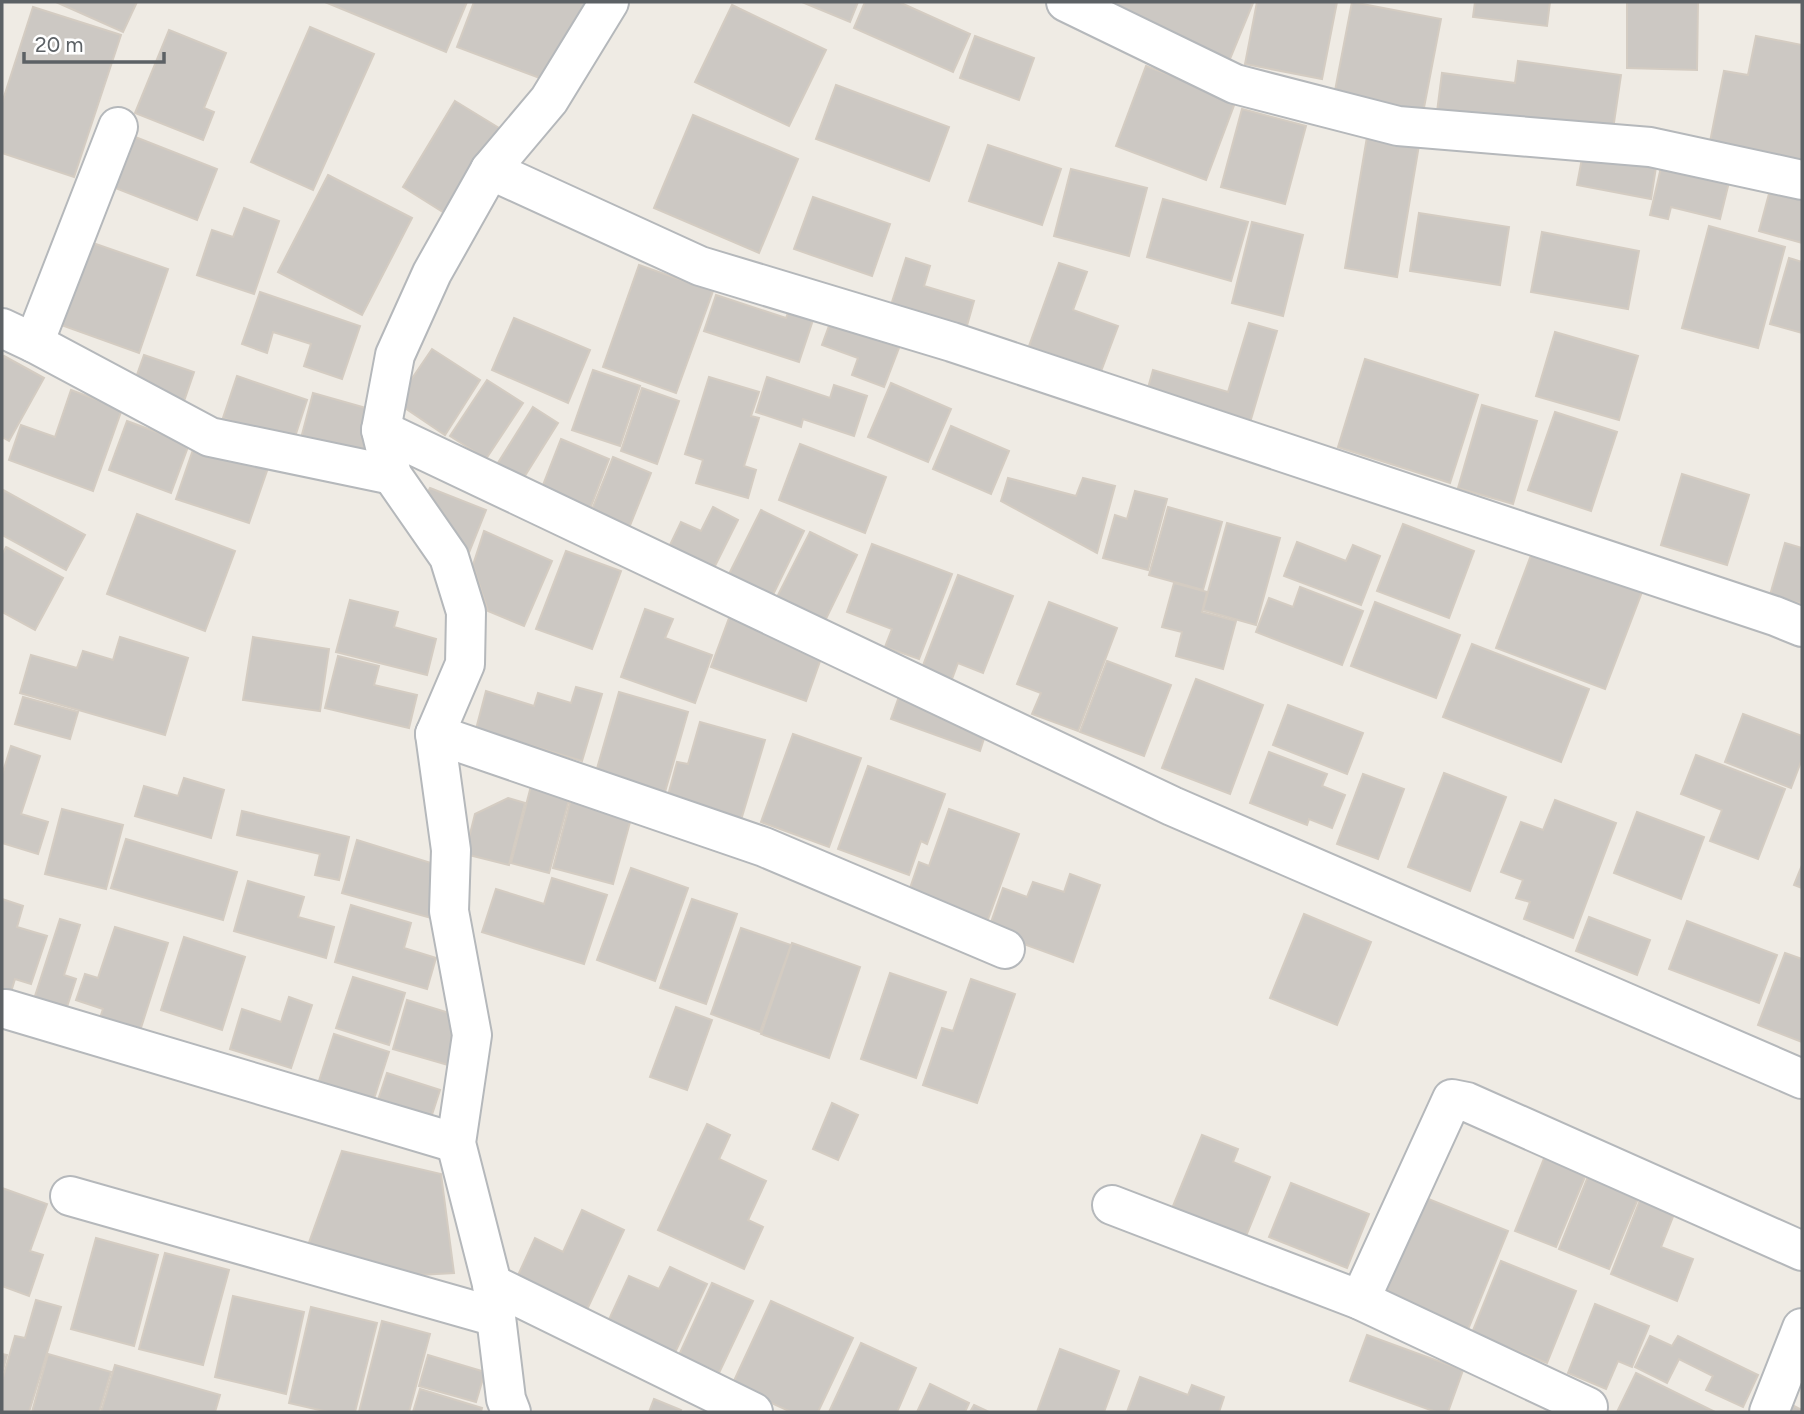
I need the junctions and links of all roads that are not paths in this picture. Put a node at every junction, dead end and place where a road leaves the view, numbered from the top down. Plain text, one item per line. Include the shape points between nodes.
1 (609, 2) edge
2 (1066, 2) edge
3 (118, 127) dead end
4 (490, 170) junction
5 (1802, 180) edge
6 (18, 335) edge
7 (381, 430) junction
8 (392, 475) junction
9 (1802, 627) edge
10 (435, 734) junction
11 (1005, 949) dead end
12 (6, 1009) dead end
13 (1802, 1079) edge
14 (456, 1143) junction
15 (70, 1196) dead end
16 (1112, 1205) dead end
17 (1802, 1251) edge
18 (494, 1300) junction
19 (1360, 1300) junction
20 (1802, 1328) edge
21 (1588, 1407) dead end
22 (511, 1412) edge
23 (753, 1412) edge
24 (1769, 1412) edge

1 - 4 street via 549,100
2 - 5 street via 1235,83 1398,126 1650,147
3 - 6 street
4 - 7 street via 432,273 395,355
4 - 9 street via 700,266 1041,371
6 - 8 street via 209,437
7 - 8 street
7 - 13 street via 1172,806
8 - 10 street via 449,557 467,612 465,664
10 - 11 street via 764,847
10 - 14 street via 451,850 449,911 472,1035
12 - 14 street
14 - 18 street
15 - 18 street
16 - 19 street
17 - 19 street via 1452,1099
18 - 22 street
18 - 23 street
19 - 21 street
20 - 24 street

